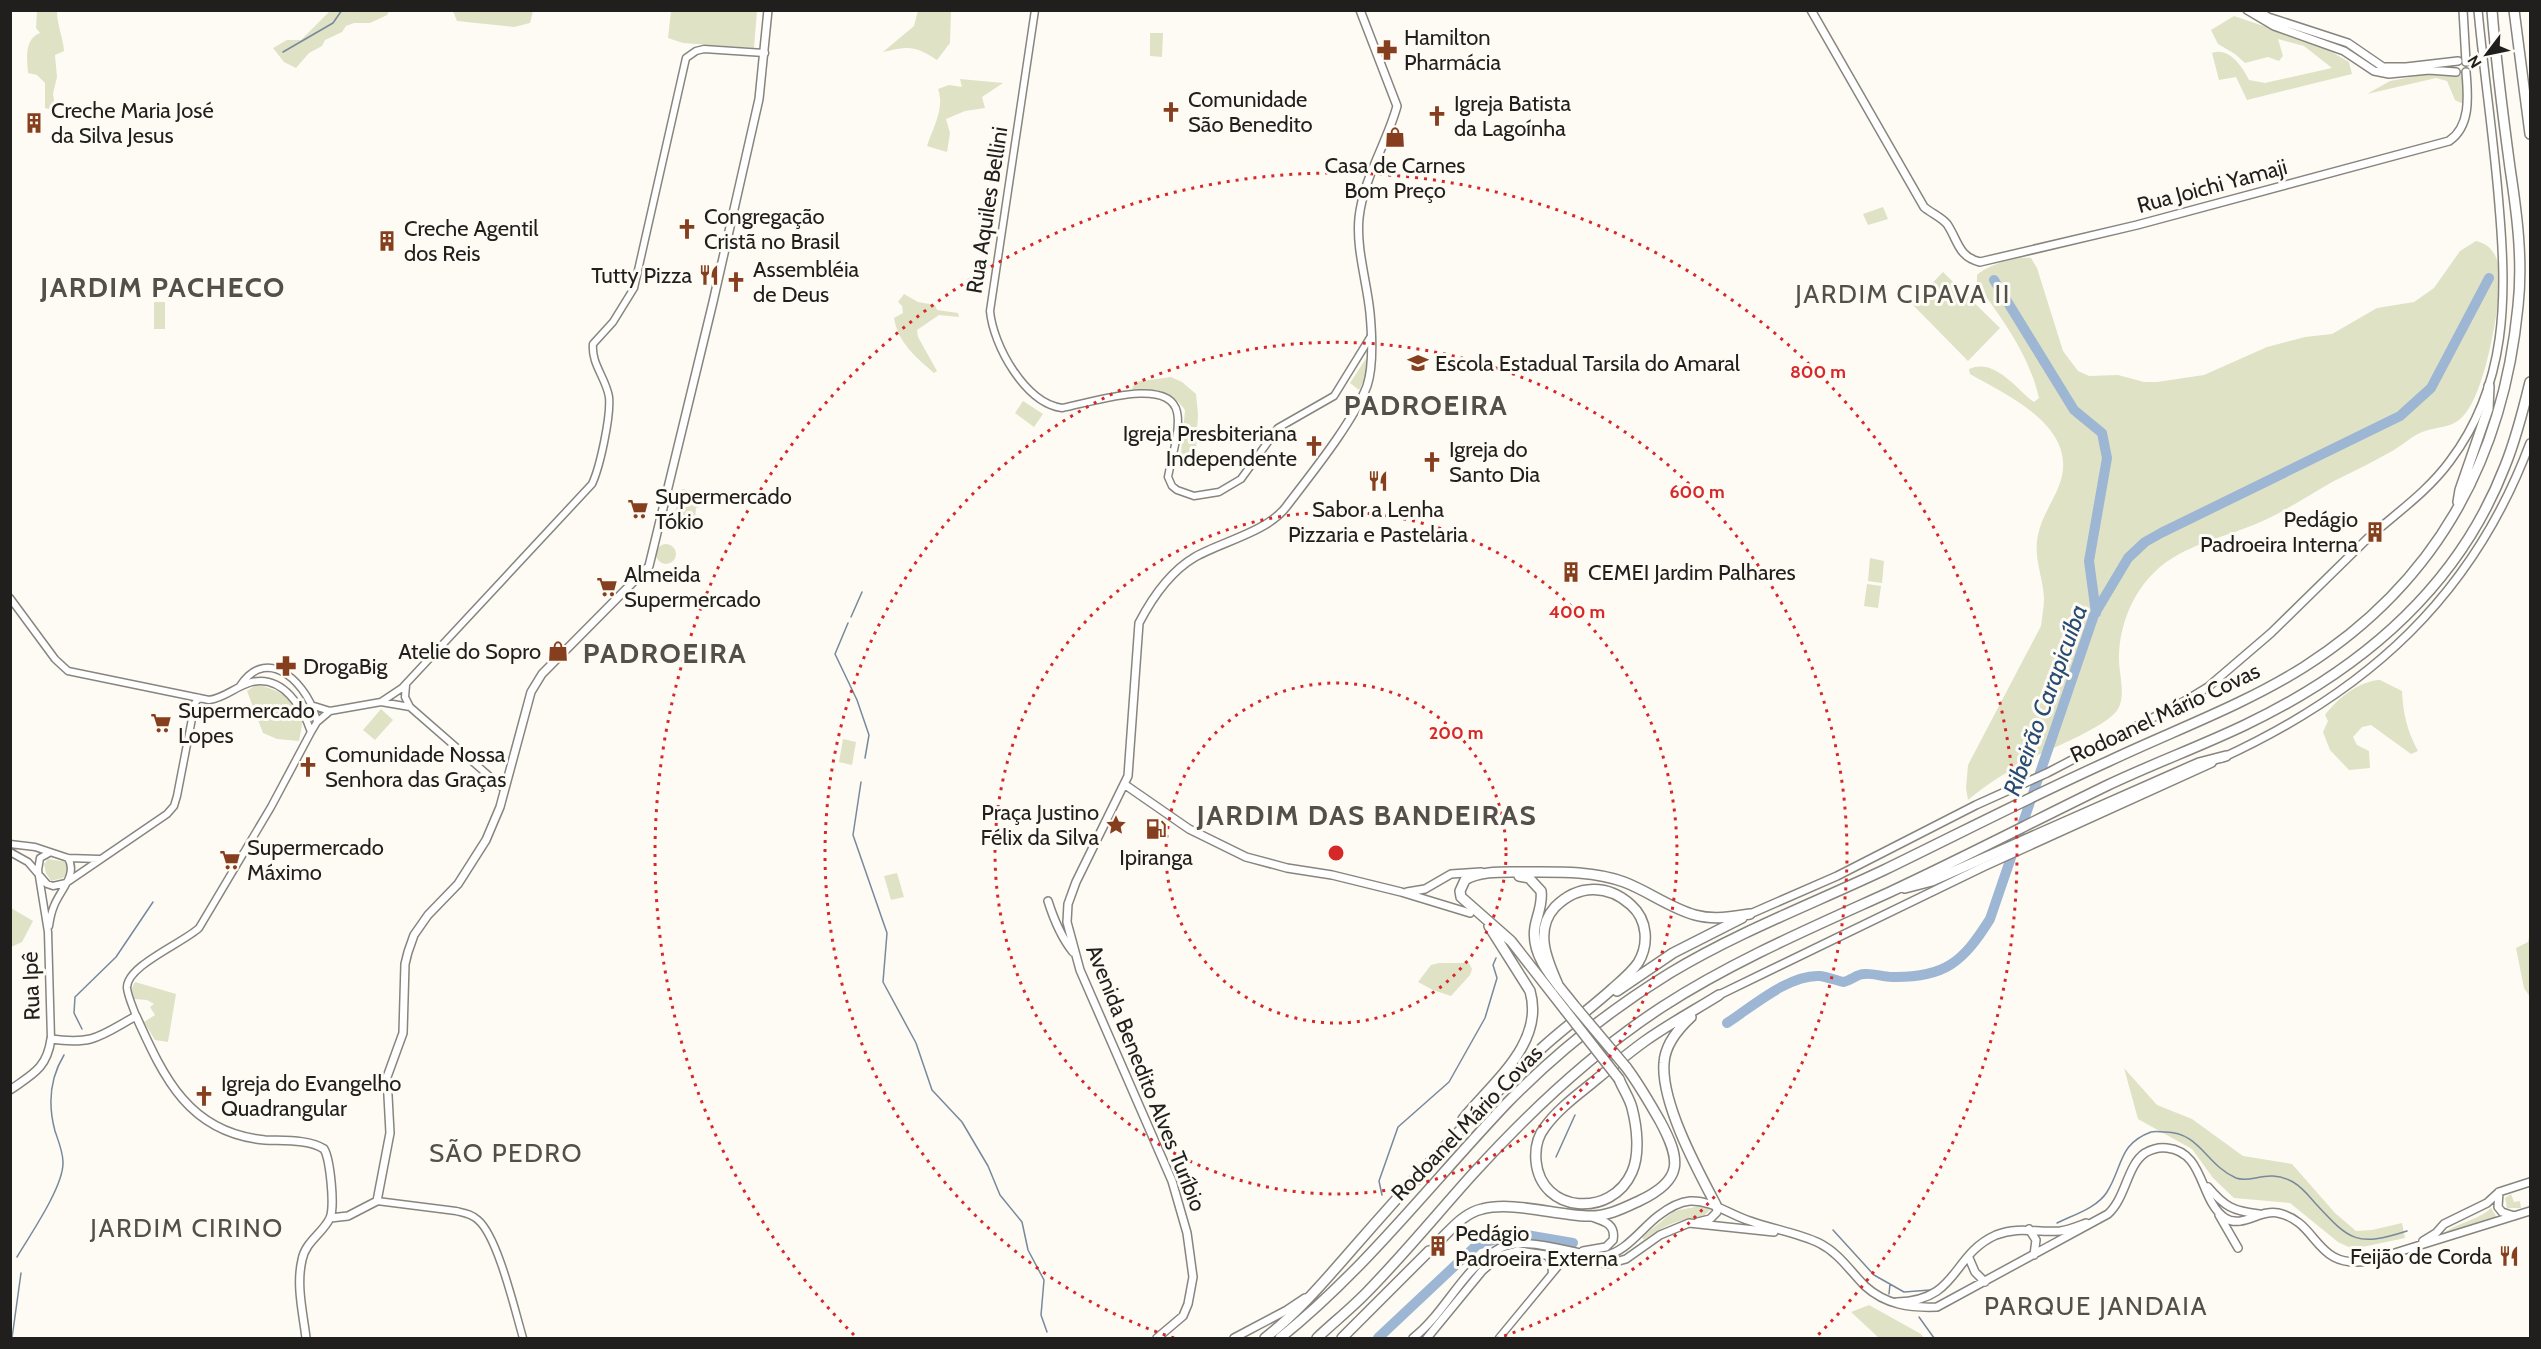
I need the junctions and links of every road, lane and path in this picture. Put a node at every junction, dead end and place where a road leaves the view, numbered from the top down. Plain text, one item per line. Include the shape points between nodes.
1 (768, 10) edge
2 (1035, 10) edge
3 (1360, 10) edge
4 (1811, 10) edge
5 (2247, 10) edge
6 (2257, 10) edge
7 (2463, 10) edge
8 (2478, 10) edge
9 (2492, 10) edge
10 (2514, 10) edge
11 (765, 53) junction
12 (2458, 61) junction
13 (2466, 62) junction
14 (2456, 72) junction
15 (2466, 72) junction
16 (2530, 134) edge
17 (1371, 336) junction
18 (2530, 382) edge
19 (2489, 386) junction
20 (2530, 443) edge
21 (2459, 507) junction
22 (2381, 527) tunnel mouth
23 (2368, 538) tunnel mouth
24 (10, 598) edge
25 (406, 684) junction
26 (240, 687) junction
27 (199, 698) junction
28 (381, 702) junction
29 (314, 706) junction
30 (410, 707) junction
31 (330, 711) junction
32 (317, 722) junction
33 (310, 732) junction
34 (2226, 756) junction
35 (1124, 784) junction
36 (504, 789) junction
37 (10, 844) edge
38 (10, 852) edge
39 (49, 853) junction
40 (68, 858) junction
41 (99, 859) junction
42 (1499, 872) junction
43 (40, 877) junction
44 (66, 883) junction
45 (1897, 889) junction
46 (1401, 892) junction
47 (1048, 901) dead end
48 (1470, 913) joint
49 (1750, 914) junction
50 (1488, 923) junction
51 (48, 932) junction
52 (1075, 955) junction
53 (1559, 987) junction
54 (1719, 995) junction
55 (1569, 1007) junction
56 (1589, 1010) junction
57 (136, 1016) junction
58 (51, 1039) junction
59 (10, 1090) edge
60 (1643, 1090) junction
61 (1423, 1169) junction
62 (2202, 1179) junction
63 (1703, 1181) junction
64 (2530, 1182) edge
65 (2499, 1192) junction
66 (377, 1201) junction
67 (1716, 1205) junction
68 (2217, 1210) junction
69 (2530, 1211) edge
70 (2262, 1214) junction
71 (2108, 1215) junction
72 (2514, 1216) junction
73 (1589, 1217) junction
74 (330, 1218) junction
75 (1689, 1223) junction
76 (2029, 1229) junction
77 (1785, 1232) junction
78 (1442, 1238) tunnel mouth
79 (2416, 1246) junction
80 (2238, 1248) dead end
81 (1429, 1251) tunnel mouth
82 (1573, 1252) junction
83 (1547, 1255) junction
84 (2034, 1255) junction
85 (1565, 1258) junction
86 (1969, 1258) junction
87 (1552, 1273) junction
88 (1329, 1276) junction
89 (1985, 1282) junction
90 (1889, 1302) junction
91 (306, 1338) edge
92 (523, 1338) edge
93 (1157, 1338) edge
94 (1234, 1338) edge
95 (1265, 1338) edge
96 (1280, 1338) edge
97 (1317, 1338) edge
98 (1342, 1338) edge
99 (1413, 1338) edge
100 (1427, 1338) edge
101 (1499, 1338) edge

1 - 11 main road
2 - 17 street, Rua Aquiles Bellini via 990,296 990,316 1001,350 1029,388 1054,407 1136,393 1158,394 1168,399 1178,414 1169,482 1186,495 1208,495 1241,479 1278,428 1334,396
3 - 17 main road, Avenida Benedito Alves Turíbio via 1397,106 1359,217
4 - 15 main road, Rua Joichi Yamaji via 1924,207 1947,225 1961,252 1980,262 2436,146 2457,136 2463,124
5 - 14 main road via 2274,26 2344,51 2381,74
6 - 12 main road via 2348,43 2383,67
7 - 13 main road
8 - 19 main road via 2505,273 2503,319
9 - 21 highway, Rodoanel Mário Covas via 2517,216 2518,305 2497,418
10 - 16 highway
11 - 25 street via 704,49 686,58 634,288 594,344 595,362 609,398 595,478
11 - 36 main road via 759,99 649,566 542,674 531,692
12 - 13 main road
12 - 14 main road via 2454,66
13 - 15 main road
14 - 15 main road
17 - 35 main road, Avenida Benedito Alves Turíbio via 1370,372 1358,404 1282,512 1185,564 1157,594 1139,622 1130,758
18 - 45 highway, Rodoanel Mário Covas via 2518,432 2482,517 2440,579 2395,628 2326,680 2274,710
19 - 21 highway via 2488,409 2460,490
19 - 22 main road via 2452,460 2426,490
20 - 34 main road via 2482,544 2427,616 2341,691 2287,725
21 - 96 highway, Rodoanel Mário Covas via 2419,568 2377,613 2303,668 1887,869 1743,934 1667,975 1612,1013 1516,1094 1337,1288
23 - 49 main road via 2271,633 2208,687 2047,773 1838,876
24 - 27 street via 68,671
25 - 28 street
25 - 30 street via 405,697
26 - 27 street via 217,699
26 - 29 street via 254,672 272,669 296,679
26 - 33 street via 261,681 286,692 302,708
27 - 41 street via 174,806
28 - 30 street
28 - 31 street
29 - 31 street
29 - 32 street
30 - 36 street
31 - 32 street
32 - 33 street
33 - 57 street via 271,807 199,928 130,976 127,988
34 - 45 highway via 2008,845 1932,881
34 - 54 main road
35 - 46 main road via 1189,829 1234,852 1287,868
35 - 52 main road, Avenida Benedito Alves Turíbio via 1070,896 1067,922
36 - 66 main road via 486,840 472,864 428,915 408,952 403,1033 387,1077 390,1133
37 - 39 street
38 - 43 street via 28,862
39 - 40 street
39 - 43 street via 40,858
40 - 41 street
40 - 44 street via 73,867
41 - 44 street
42 - 46 main road via 1457,873 1425,889
42 - 49 highway via 1607,877 1696,915 1723,918
42 - 50 highway via 1469,878 1461,884 1461,897
42 - 53 highway via 1529,878 1541,891 1533,937 1539,958
43 - 44 street via 53,886
43 - 51 street, Rua Ipê
44 - 51 street, Rua Ipê via 53,908
45 - 97 highway, Rodoanel Mário Covas via 1712,977 1620,1035 1534,1111 1369,1290
46 - 48 main road
47 - 52 main road via 1066,944
48 - 50 highway
49 - 56 highway via 1673,953
50 - 55 highway via 1503,932
50 - 61 highway via 1530,990 1533,1016 1528,1036 1503,1073
51 - 58 street, Rua Ipê
52 - 93 main road, Avenida Benedito Alves Turíbio via 1172,1181 1187,1233 1193,1277 1188,1304 1183,1316
53 - 55 highway
53 - 56 highway via 1545,952 1543,939 1548,916 1582,890 1599,888 1619,895 1643,922 1645,949 1626,976
54 - 55 highway, bridge via 1645,1041 1570,1101 1545,1127 1537,1142 1537,1170 1558,1197 1584,1204 1608,1199 1622,1188 1632,1172 1636,1154 1632,1107 1619,1079
54 - 63 highway via 1676,1031 1664,1062 1665,1089
55 - 60 highway, bridge
56 - 61 highway via 1543,1047
57 - 58 main road via 95,1039
57 - 74 main road via 154,1056 174,1087 190,1108 211,1125 255,1139 314,1144 324,1149 329,1162
58 - 59 main road via 45,1062
60 - 63 highway
60 - 73 highway via 1673,1144 1674,1170 1663,1186 1645,1198 1610,1214
61 - 88 highway
62 - 68 main road
62 - 70 main road via 2226,1205 2237,1211
62 - 71 main road via 2182,1152 2155,1148 2140,1158 2116,1207
63 - 67 highway
64 - 65 main road
65 - 72 main road via 2498,1207
65 - 79 main road via 2487,1203 2444,1224
66 - 74 main road via 348,1216
66 - 92 street via 456,1211 478,1219 490,1238
67 - 75 main road via 1713,1217
67 - 77 main road via 1747,1221
67 - 82 main road via 1690,1201 1673,1206 1620,1250 1605,1256
68 - 70 main road via 2226,1219 2237,1222
68 - 80 main road
69 - 72 main road
70 - 79 main road via 2273,1212 2290,1217 2330,1255 2350,1263 2369,1262
71 - 76 main road via 2060,1231
71 - 84 main road
72 - 79 main road
73 - 78 highway via 1485,1208 1462,1218
73 - 82 main road via 1607,1222 1612,1227 1613,1240 1606,1247
74 - 91 main road via 302,1260
75 - 77 main road
75 - 85 main road via 1669,1230 1617,1262 1597,1264
76 - 84 main road via 2036,1240
76 - 86 main road via 2014,1229 1995,1236
77 - 90 main road via 1832,1251 1865,1286
81 - 98 highway
82 - 99 main road via 1526,1244 1494,1251 1472,1270
83 - 85 main road
83 - 87 street
83 - 100 main road via 1518,1251 1499,1256
84 - 89 main road
85 - 87 street
86 - 89 main road
86 - 90 main road via 1935,1294 1912,1302
87 - 101 street
88 - 94 main road via 1287,1310
88 - 95 highway via 1312,1297
89 - 90 main road via 1937,1307

